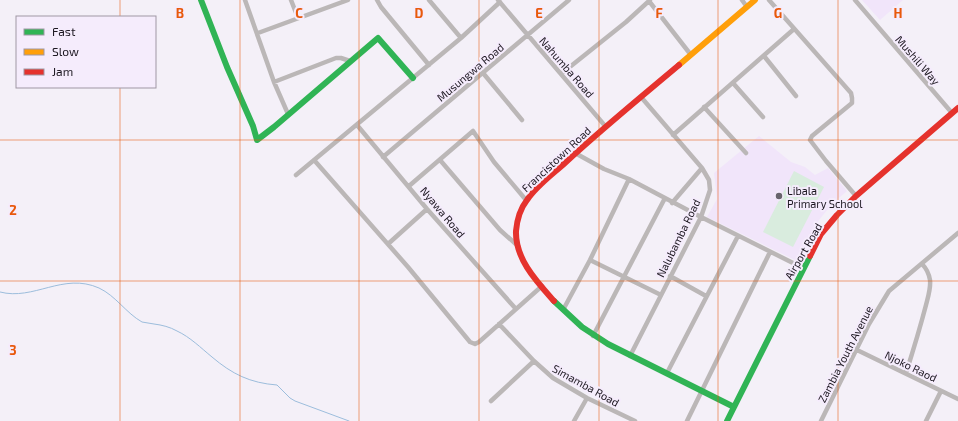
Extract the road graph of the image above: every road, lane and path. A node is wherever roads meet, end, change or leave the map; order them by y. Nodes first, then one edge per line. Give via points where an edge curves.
1 (201, 0) edge
2 (245, 0) edge
3 (291, 0) edge
4 (348, 0) edge
5 (377, 0) edge
6 (429, 0) edge
7 (569, 0) edge
8 (742, 0) edge
9 (755, 0) edge
10 (769, 0) edge
11 (854, 0) edge
12 (499, 1) edge
13 (649, 1) edge
14 (335, 2) edge
15 (748, 7) junction
16 (298, 18) junction
17 (794, 29) junction
18 (258, 33) junction
19 (528, 35) junction
20 (461, 38) junction
21 (691, 55) junction
22 (764, 56) junction
23 (350, 60) junction
24 (429, 65) junction
25 (483, 73) junction
26 (561, 74) junction
27 (413, 78) junction
28 (274, 82) junction
29 (733, 83) junction
30 (796, 96) dead end
31 (641, 97) junction
32 (704, 107) junction
33 (958, 108) edge
34 (952, 113) junction
35 (288, 114) junction
36 (763, 117) dead end
37 (522, 120) dead end
38 (357, 125) junction
39 (606, 127) junction
40 (673, 135) junction
41 (575, 153) junction
42 (746, 154) dead end
43 (383, 157) junction
44 (314, 160) junction
45 (440, 160) junction
46 (702, 168) junction
47 (296, 175) dead end
48 (629, 179) junction
49 (409, 186) junction
50 (856, 196) junction
51 (665, 198) junction
52 (526, 200) junction
53 (672, 203) junction
54 (427, 209) junction
55 (701, 218) junction
56 (958, 233) edge
57 (738, 236) junction
58 (388, 244) junction
59 (518, 246) junction
60 (770, 252) junction
61 (590, 260) junction
62 (922, 264) junction
63 (803, 268) junction
64 (670, 276) junction
65 (624, 277) junction
66 (542, 286) junction
67 (661, 295) junction
68 (706, 296) junction
69 (516, 309) junction
70 (563, 310) junction
71 (499, 324) junction
72 (593, 336) junction
73 (857, 350) junction
74 (630, 356) junction
75 (534, 362) junction
76 (667, 373) junction
77 (906, 373) junction
78 (702, 390) junction
79 (941, 391) junction
80 (587, 398) junction
81 (958, 399) edge
82 (491, 401) dead end
83 (734, 407) junction
84 (574, 421) edge
85 (633, 421) edge
86 (687, 421) edge
87 (727, 421) edge
88 (821, 421) edge
89 (926, 421) edge

1 - 35 street via 257,140
2 - 18 street
3 - 16 street
4 - 14 street
5 - 24 street
6 - 20 street
7 - 19 street, Musungwa Road
8 - 15 street
9 - 15 street, Francistown Road
10 - 17 street
11 - 34 street, Mushili Way
12 - 19 street, Nahumba Road
12 - 20 street
13 - 21 street
13 - 26 street
14 - 16 street
15 - 21 street, Francistown Road
16 - 18 street
17 - 22 street
17 - 50 street via 851,93 852,103 810,140
18 - 28 street
19 - 25 street, Musungwa Road
19 - 26 street, Nahumba Road
20 - 24 street
21 - 31 street, Francistown Road
22 - 29 street
22 - 30 street
23 - 27 street via 378,38
23 - 28 street via 336,58
23 - 35 street
24 - 27 street
25 - 37 street
25 - 43 street, Musungwa Road
26 - 39 street, Nahumba Road
27 - 38 street
28 - 35 street
29 - 32 street
29 - 36 street
31 - 39 street, Francistown Road
31 - 40 street, Nalubamba Road
32 - 40 street
32 - 42 street
33 - 34 street, Airport Road
34 - 50 street, Airport Road
38 - 43 street, Nyawa Road
38 - 44 street
39 - 41 street, Francistown Road
40 - 46 street, Nalubamba Road
41 - 48 street
41 - 52 street, Francistown Road
43 - 49 street, Nyawa Road
44 - 47 street
44 - 58 street
45 - 49 street
45 - 52 street via 473,131 494,162
45 - 59 street via 500,230
46 - 53 street
46 - 55 street, Nalubamba Road via 709,180 710,190
48 - 51 street
48 - 61 street
49 - 54 street, Nyawa Road
50 - 63 street, Airport Road via 822,234
51 - 53 street
51 - 65 street
52 - 59 street, Francistown Road via 516,225
53 - 55 street
54 - 58 street
54 - 69 street, Nyawa Road
55 - 57 street
55 - 64 street, Nalubamba Road
56 - 62 street, Zambia Youth Avenue
57 - 60 street
57 - 68 street
58 - 71 street via 470,342 479,342
59 - 66 street, Francistown Road via 528,268
60 - 63 street
60 - 78 street
61 - 65 street
61 - 70 street
62 - 73 street, Zambia Youth Avenue via 889,292 868,324
62 - 77 street via 929,274 930,290
63 - 83 street, Airport Road
64 - 67 street, Nalubamba Road
64 - 68 street
65 - 67 street
65 - 72 street
66 - 69 street
66 - 70 street, Francistown Road
67 - 74 street, Nalubamba Road
68 - 76 street
69 - 71 street
70 - 72 street, Francistown Road
71 - 75 street, Simamba Road
72 - 74 street, Francistown Road
73 - 77 street, Njoko Raod
73 - 88 street, Zambia Youth Avenue
74 - 76 street, Francistown Road
75 - 80 street, Simamba Road via 553,378
75 - 82 street
76 - 78 street, Francistown Road
77 - 79 street, Njoko Raod
78 - 83 street, Francistown Road
78 - 86 street
79 - 81 street, Njoko Raod
79 - 89 street
80 - 84 street
80 - 85 street, Simamba Road
83 - 87 street, Airport Road

